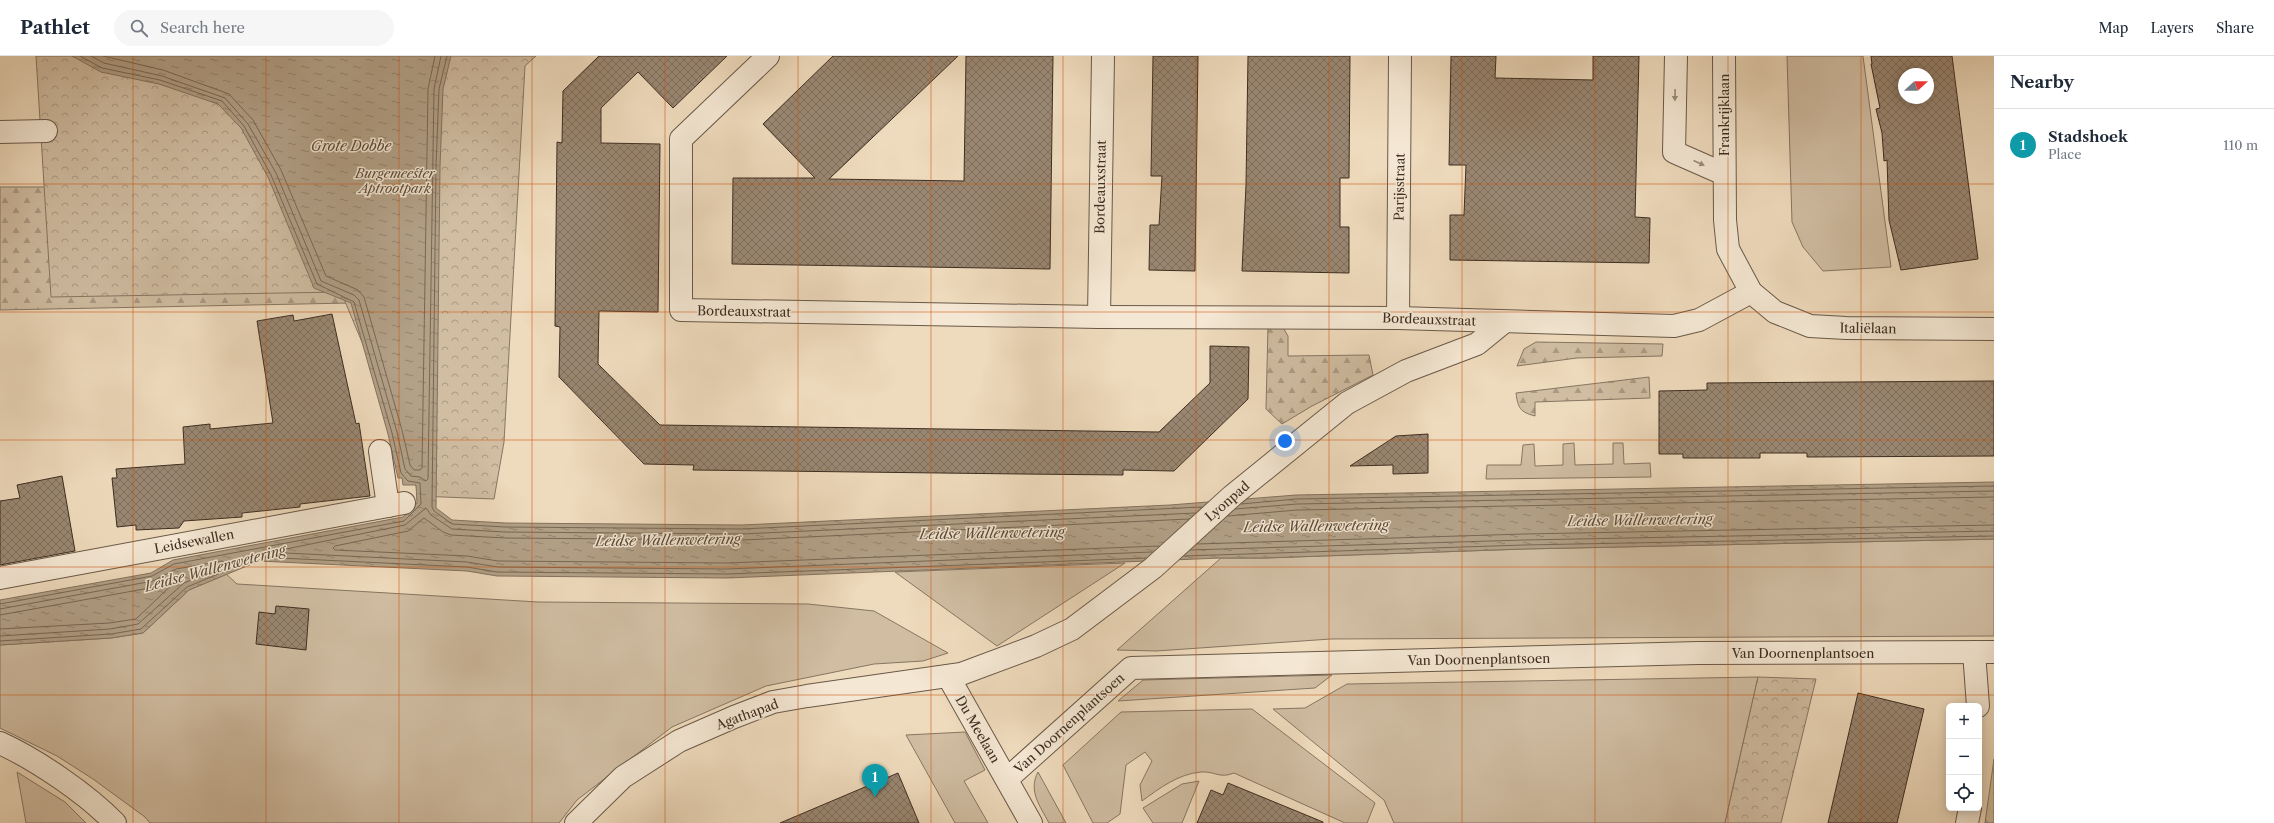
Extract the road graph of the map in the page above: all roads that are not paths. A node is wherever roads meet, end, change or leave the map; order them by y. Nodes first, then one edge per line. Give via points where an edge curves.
1 (768, 56) edge
2 (1103, 56) edge
3 (1400, 56) edge
4 (1676, 56) edge
5 (1724, 56) edge
6 (46, 131) dead end
7 (0, 132) edge
8 (1724, 174) junction
9 (1751, 292) junction
10 (1099, 317) junction
11 (1398, 318) junction
12 (1504, 322) junction
13 (1994, 329) edge
14 (380, 451) dead end
15 (0, 578) edge
16 (1984, 652) edge
17 (948, 676) junction
18 (1978, 703) edge
19 (0, 743) edge
20 (1007, 778) junction
21 (1970, 811) edge
22 (115, 823) edge
23 (576, 823) edge
24 (1031, 823) edge
25 (1968, 823) edge

1 - 10 street, Bordeauxstraat via 681,139 682,310
2 - 10 street, Bordeauxstraat
3 - 11 street, Parijsstraat
4 -> 8 street, Frankrijklaan via 1674,152
5 - 8 street, Frankrijklaan
6 - 7 street
8 - 9 street, Frankrijklaan via 1728,249
9 - 12 street, Bordeauxstraat via 1699,320 1674,326
9 - 13 street, Italiëlaan via 1775,312 1810,326
10 - 11 street, Bordeauxstraat
11 - 12 street, Bordeauxstraat
12 - 17 street, Lyonpad via 1477,344 1406,371 1347,403 1232,496 1153,568 1072,629 977,669
14 - 15 street, Leidsewallen via 396,504
16 - 18 street
16 - 20 street, Van Doornenplantsoen via 1698,653 1132,668
17 - 20 street, Du Meelaan
17 - 23 street, Agathapad via 773,702 734,717 679,741 622,778
19 - 22 street via 64,781
20 - 24 street, Du Meelaan
21 - 25 street

